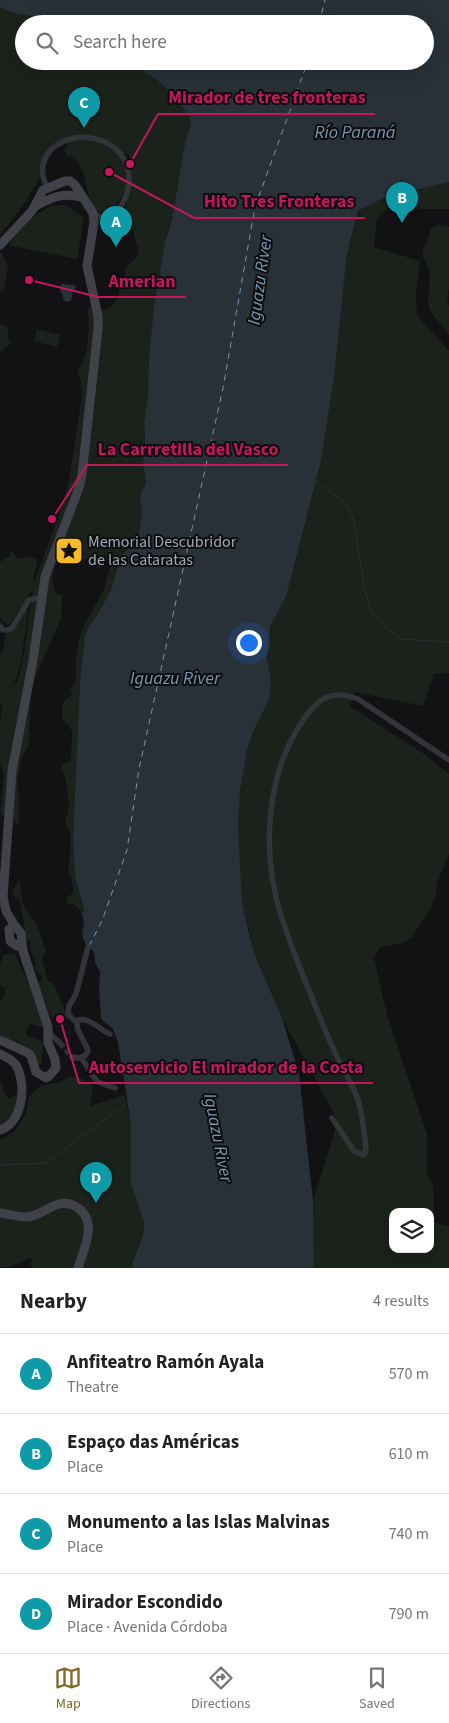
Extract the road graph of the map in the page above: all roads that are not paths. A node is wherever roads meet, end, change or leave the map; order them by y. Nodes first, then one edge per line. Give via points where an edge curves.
1 (47, 187) junction
2 (82, 197) junction
3 (34, 208) junction
4 (93, 213) junction
5 (0, 245) edge
6 (42, 597) junction
7 (0, 626) edge
8 (449, 760) edge
9 (88, 947) dead end
10 (76, 1022) junction
11 (49, 1032) junction
12 (110, 1034) dead end
13 (0, 1040) edge
14 (60, 1043) tunnel mouth
15 (0, 1054) edge
16 (72, 1057) tunnel mouth
17 (81, 1058) junction
18 (115, 1088) dead end
19 (332, 1118) dead end
20 (0, 1130) edge
21 (0, 1213) edge
22 (78, 1268) edge

1 - 2 main road via 70,181
1 - 3 main road
1 - 4 street via 42,178 42,168 59,144 81,136 107,142 124,157 129,186 117,211 102,218
2 - 3 main road via 57,196
2 - 4 main road
3 - 5 main road
4 - 6 main road via 87,266 98,330 84,463 79,488 45,577
6 - 7 street via 29,600 12,628 3,630
6 - 11 main road via 10,790 3,897 6,912 21,932 21,946
8 - 19 street via 358,699 337,695 313,705 278,773 270,824 276,896 316,1008 358,1098 366,1150 363,1155 354,1151
9 - 10 street via 76,994 69,1006 68,1014
10 - 12 street via 82,1019
10 - 17 street via 88,1050
11 - 13 main road via 48,1043 56,1068 46,1078 36,1072 28,1053
11 - 14 street
15 - 20 main road via 15,1064 22,1088 17,1114 5,1129
16 - 17 street
17 - 18 street via 98,1082
21 - 22 main road via 27,1217 60,1204 76,1206 88,1221

